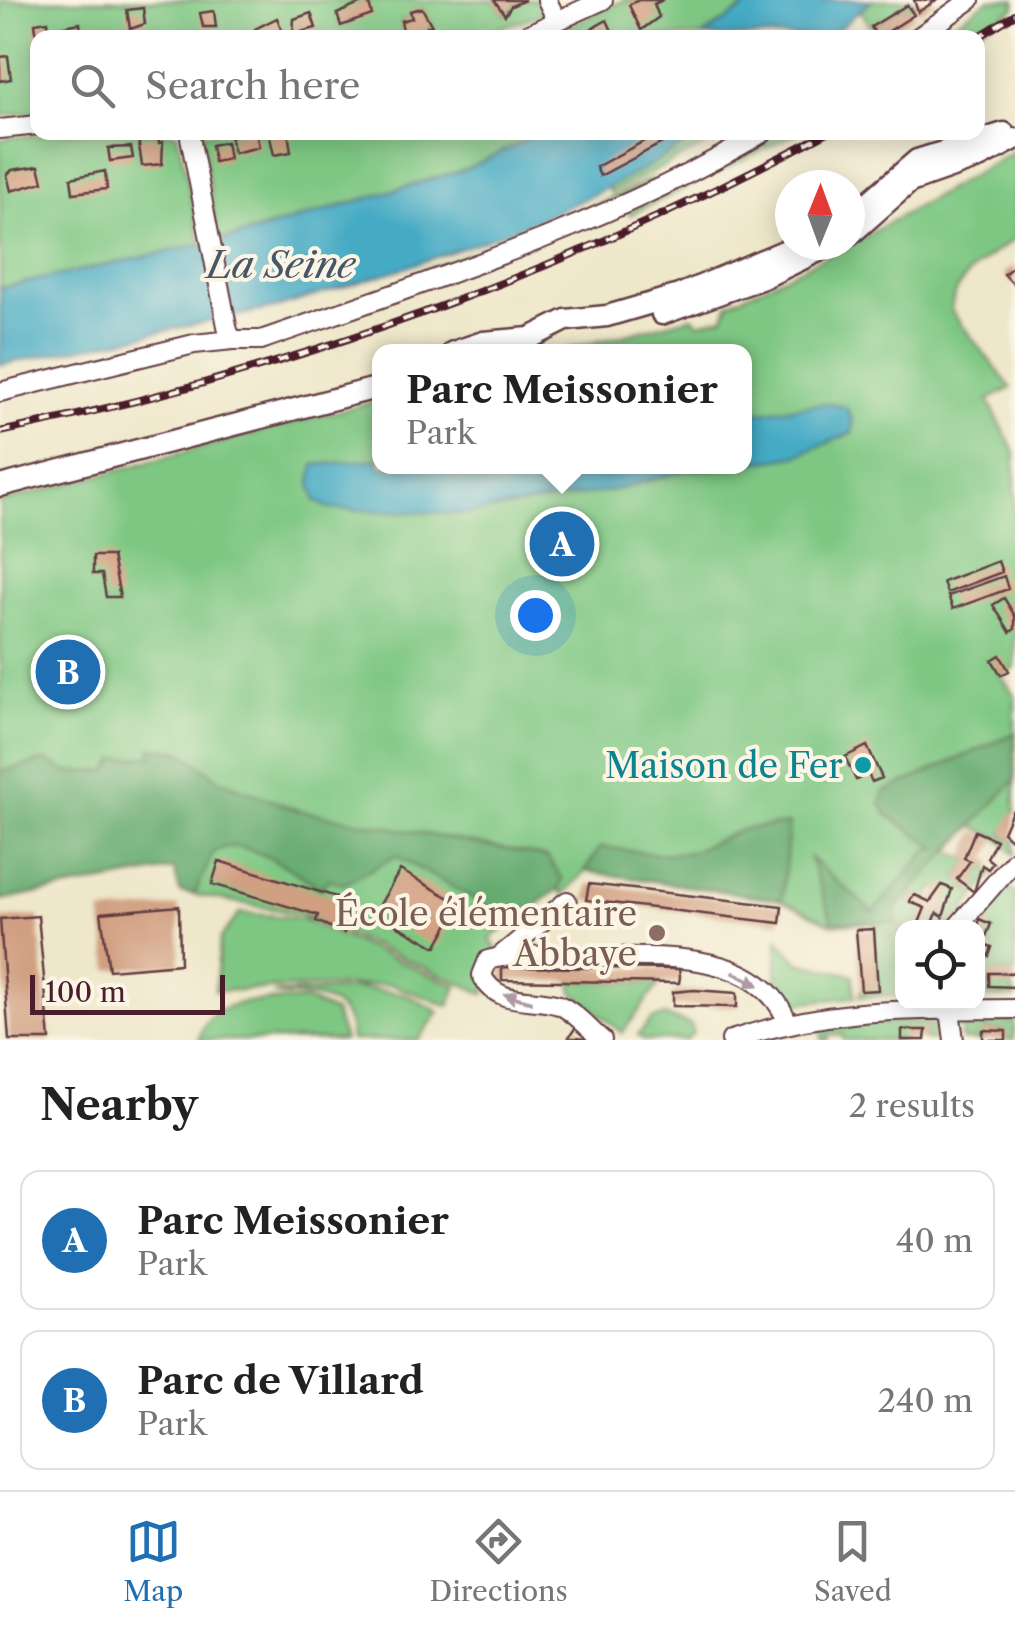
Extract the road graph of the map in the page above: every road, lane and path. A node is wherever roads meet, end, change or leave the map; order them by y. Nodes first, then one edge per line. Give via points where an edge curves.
1 (547, 0) edge
2 (602, 0) edge
3 (970, 0) edge
4 (556, 21) junction
5 (537, 30) edge
6 (928, 30) edge
7 (30, 126) edge
8 (0, 129) edge
9 (1015, 129) edge
10 (985, 138) edge
11 (1015, 139) edge
12 (192, 140) edge
13 (749, 140) edge
14 (980, 140) edge
15 (865, 205) edge
16 (865, 222) edge
17 (775, 255) edge
18 (797, 260) edge
19 (230, 335) junction
20 (477, 344) edge
21 (537, 344) edge
22 (372, 386) edge
23 (372, 386) edge
24 (0, 392) edge
25 (0, 474) edge
26 (0, 486) edge
27 (1015, 860) edge
28 (567, 901) dead end
29 (963, 920) edge
30 (498, 957) junction
31 (895, 1007) edge
32 (985, 1009) edge
33 (1015, 1009) edge
34 (950, 1010) edge
35 (787, 1021) junction
36 (602, 1040) edge
37 (731, 1040) edge
38 (954, 1040) edge

1 - 4 street
2 - 4 street
3 - 6 street
4 - 5 street
7 - 8 street
9 - 10 main road
11 - 16 main road via 910,182
12 - 19 street
13 - 19 street via 669,184 501,256 261,340
14 - 15 main road via 916,160
17 - 20 main road via 679,295 566,320 530,338
18 - 21 main road via 689,306
19 - 24 street
22 - 25 main road
23 - 26 main road
27 - 29 street
28 - 30 street
30 -> 35 street via 693,959 766,990
36 -> 30 street via 560,1006 491,989 482,971
31 - 35 street
32 - 33 street
34 - 38 street
35 - 37 street

